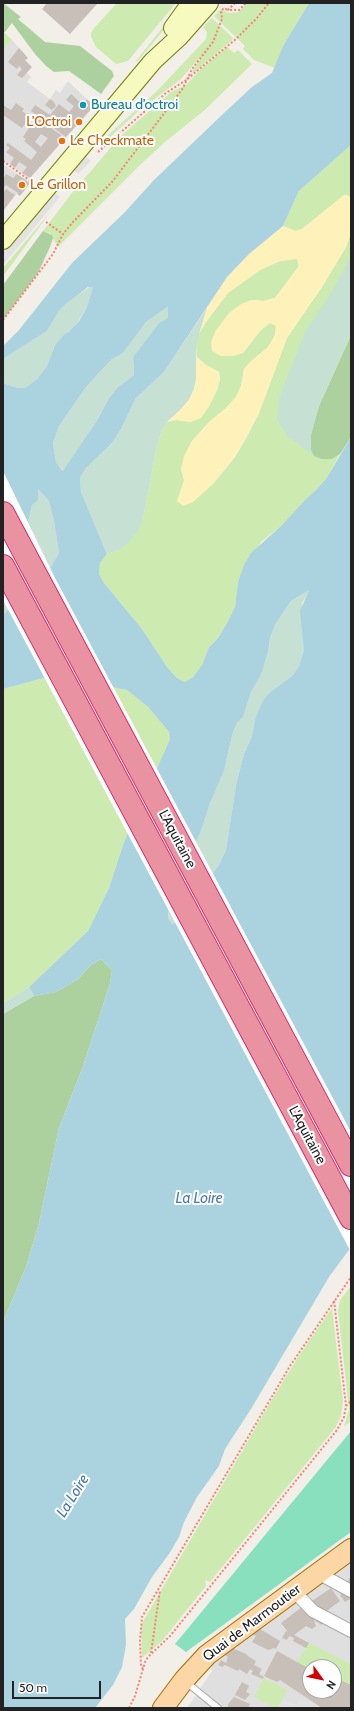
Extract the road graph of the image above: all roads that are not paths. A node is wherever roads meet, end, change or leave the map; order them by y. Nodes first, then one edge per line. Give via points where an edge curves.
1 (191, 3) edge
2 (209, 3) edge
3 (152, 61) junction
4 (3, 240) edge
5 (3, 513) edge
6 (3, 566) edge
7 (351, 1165) edge
8 (351, 1218) edge
9 (351, 1549) edge
10 (318, 1573) junction
11 (294, 1591) junction
12 (351, 1591) edge
13 (351, 1632) edge
14 (184, 1680) junction
15 (163, 1708) edge
16 (218, 1708) edge

1 - 3 main road
2 - 3 main road via 178,38
3 - 4 main road
5 - 7 highway, L'Aquitaine
6 - 8 highway, L'Aquitaine
9 - 10 main road, Quai de Marmoutier
10 - 11 main road, Quai de Marmoutier
10 - 12 street
11 - 13 street via 313,1611
11 - 14 main road, Quai de Marmoutier via 219,1645 195,1666
14 - 15 main road, Quai de Marmoutier
14 - 16 lane

